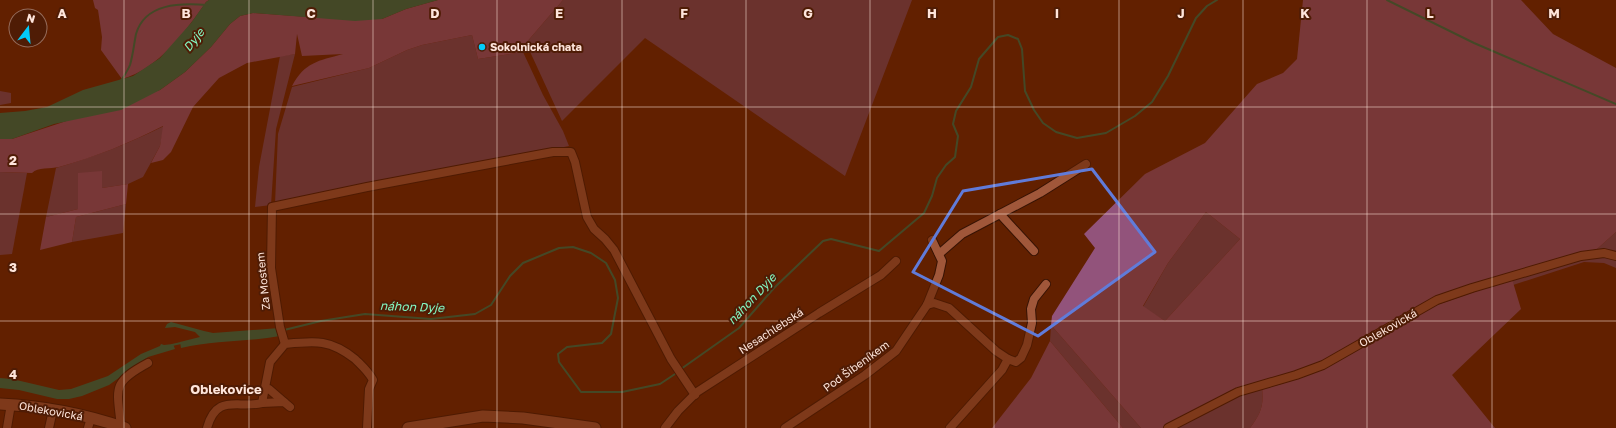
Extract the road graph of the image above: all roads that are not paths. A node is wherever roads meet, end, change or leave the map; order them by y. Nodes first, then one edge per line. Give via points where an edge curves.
1 (1086, 164) dead end
2 (1000, 214) junction
3 (932, 240) dead end
4 (1034, 251) dead end
5 (939, 254) junction
6 (1616, 256) edge
7 (896, 261) dead end
8 (1046, 284) dead end
9 (927, 305) junction
10 (284, 341) junction
11 (1008, 359) junction
12 (148, 363) dead end
13 (265, 389) junction
14 (695, 394) junction
15 (262, 403) junction
16 (5, 404) edge
17 (53, 410) junction
18 (89, 423) edge
19 (123, 427) edge
20 (7, 428) edge
21 (49, 428) edge
22 (207, 428) edge
23 (367, 428) edge
24 (408, 428) edge
25 (595, 428) edge
26 (665, 428) edge
27 (785, 428) edge
28 (950, 428) edge
29 (1168, 428) edge

1 - 2 street via 1040,194
2 - 4 street
2 - 5 street via 962,234
3 - 5 street, Pod Šibeníkem
5 - 9 street, Pod Šibeníkem via 942,261 939,275
6 - 29 street, Oblekovická via 1604,253 1581,256 1437,300 1323,365 1238,392
7 - 14 street, Nesachlebská via 881,275
8 - 11 street via 1034,299 1031,309 1032,323 1021,358 1016,362
9 - 11 street via 934,303 949,308
9 - 27 street, Pod Šibeníkem via 896,351 865,375
10 - 13 street via 270,362
10 - 14 street, Za Mostem via 270,256 272,207 553,152 571,152 590,224 614,250 676,367
10 - 23 street via 329,344 342,349 368,370 373,380 369,389
11 - 28 street via 1002,370
12 - 19 street via 126,377 119,388
13 - 15 street
13 - 15 street via 269,389 287,404
14 - 26 street, Nesachlebská
15 - 22 street via 228,404 215,410
16 - 17 street, Oblekovická
16 - 20 street
17 - 18 street, Oblekovická
17 - 21 street
18 - 19 street, Oblekovická via 112,423
24 - 25 street via 483,416 523,418

